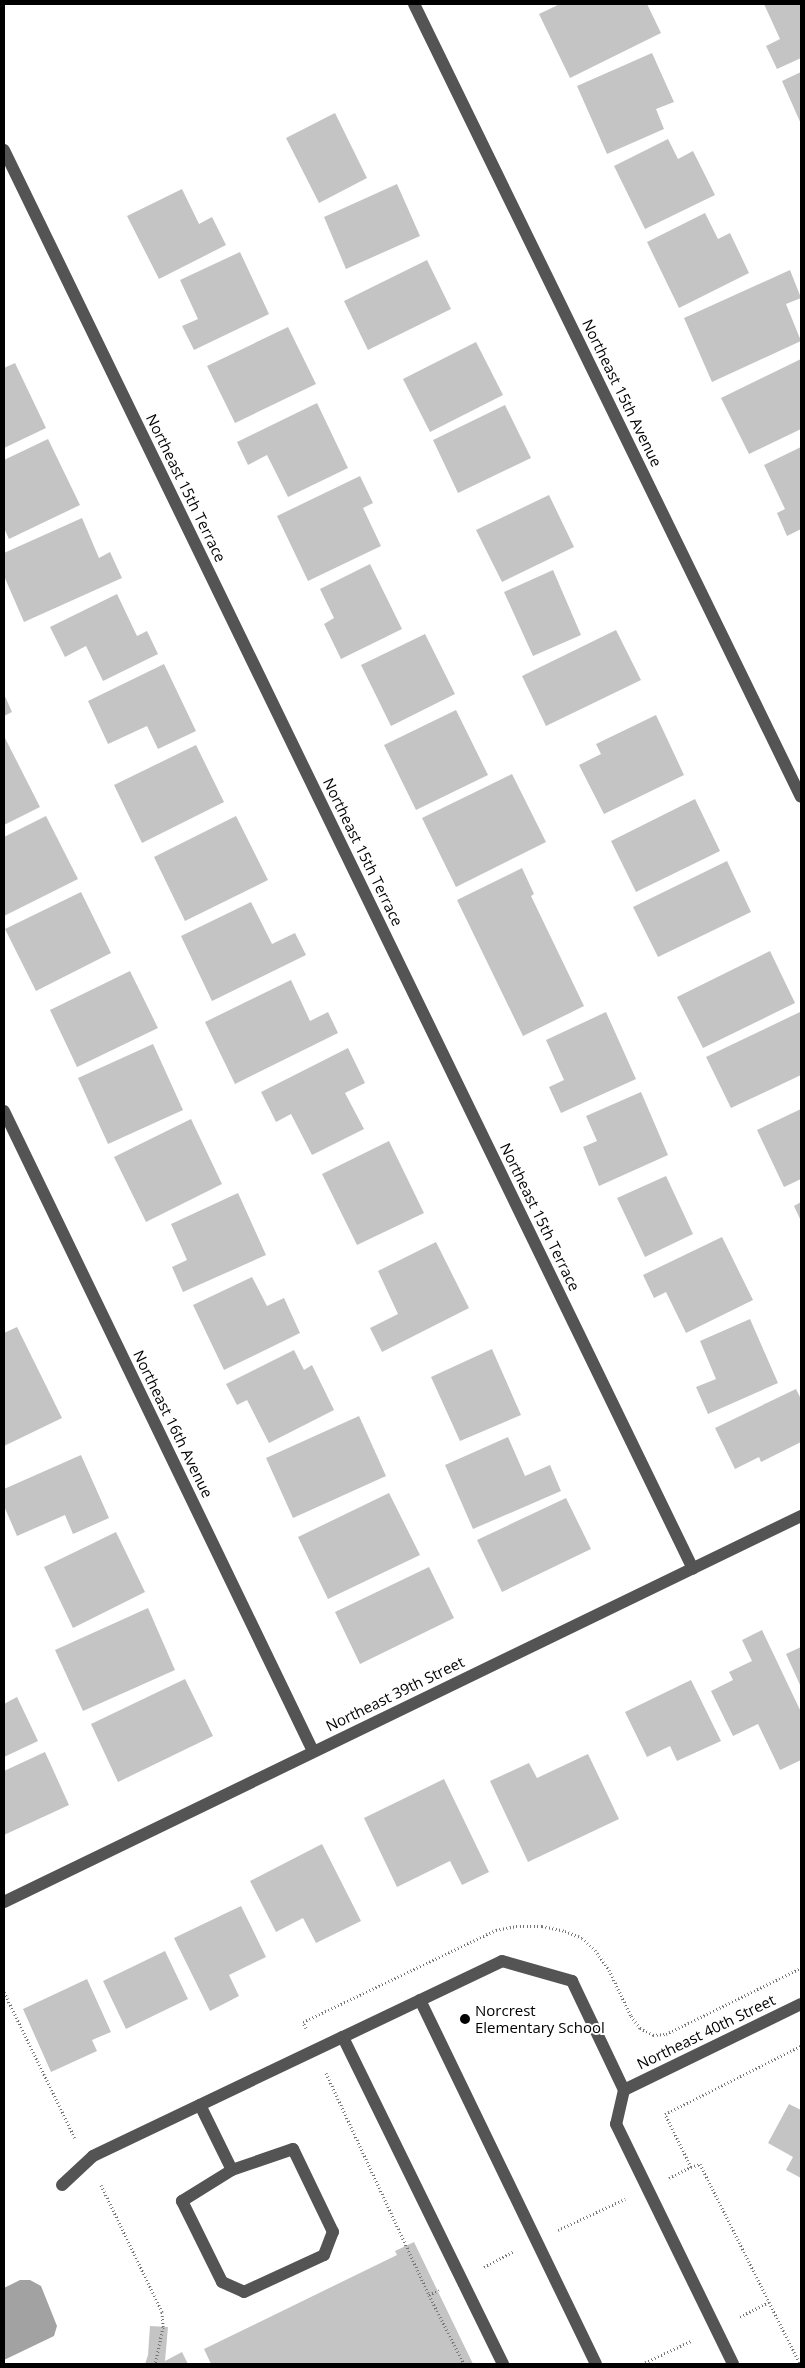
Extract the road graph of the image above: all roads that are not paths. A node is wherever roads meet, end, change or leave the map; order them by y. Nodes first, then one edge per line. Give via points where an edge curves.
1 (414, 4) edge
2 (4, 150) edge
3 (801, 797) edge
4 (4, 1111) edge
5 (801, 1516) edge
6 (693, 1569) junction
7 (313, 1751) junction
8 (4, 1902) edge
9 (420, 2000) junction
10 (801, 2004) edge
11 (343, 2037) junction
12 (624, 2090) junction
13 (200, 2105) junction
14 (232, 2170) junction
15 (62, 2185) dead end
16 (503, 2364) edge
17 (596, 2364) edge
18 (733, 2364) edge

1 - 3 street, Northeast 15th Avenue
2 - 6 street, Northeast 15th Terrace
4 - 7 street, Northeast 16th Avenue
5 - 6 street, Northeast 39th Street
6 - 7 street, Northeast 39th Street
7 - 8 street, Northeast 39th Street
9 - 11 street
9 - 12 street via 502,1961 572,1981
9 - 17 street
10 - 12 street, Northeast 40th Street
11 - 13 street
11 - 16 street
12 - 18 street via 616,2124
13 - 14 street
13 - 15 street via 93,2156
14 - 14 street via 182,2200 222,2282 244,2292 324,2255 333,2232 293,2149

